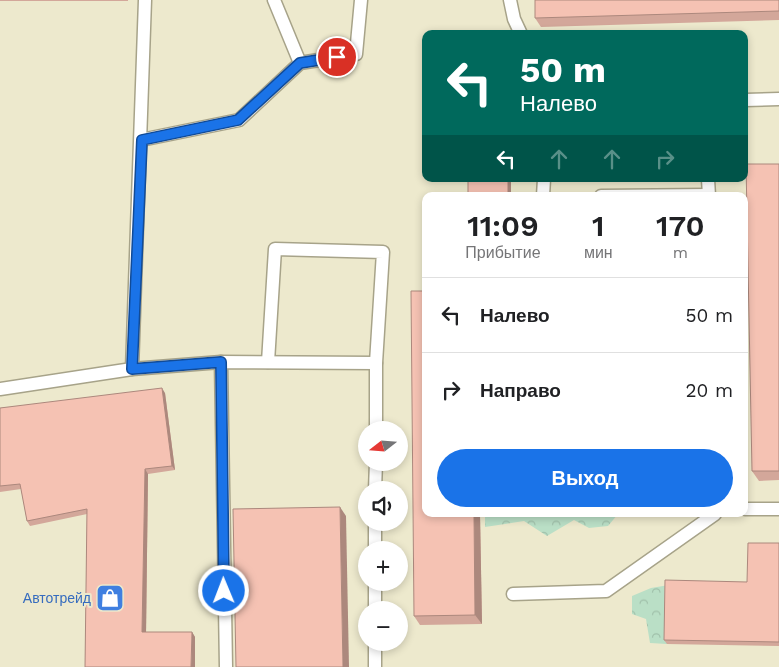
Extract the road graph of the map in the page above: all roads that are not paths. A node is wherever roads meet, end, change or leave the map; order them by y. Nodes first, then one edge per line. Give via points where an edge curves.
1 (145, 0) edge
2 (274, 0) edge
3 (361, 0) edge
4 (510, 0) edge
5 (519, 30) edge
6 (300, 63) junction
7 (779, 99) edge
8 (748, 100) edge
9 (142, 140) junction
10 (221, 362) junction
11 (268, 362) junction
12 (376, 363) junction
13 (132, 369) junction
14 (0, 388) edge
15 (376, 421) edge
16 (748, 509) edge
17 (779, 509) edge
18 (711, 517) edge
19 (513, 594) dead end
20 (375, 651) edge
21 (226, 667) edge
22 (375, 667) edge

1 - 9 lane
2 - 6 lane
3 - 6 lane via 356,54
4 - 5 lane
6 - 9 lane via 238,120
7 - 8 lane
9 - 13 lane
10 - 11 lane
10 - 13 lane
10 - 21 lane
11 - 12 lane
11 - 12 lane via 274,249 382,252
12 - 15 lane
13 - 14 lane
16 - 17 lane
18 - 19 lane via 606,591
20 - 22 lane

